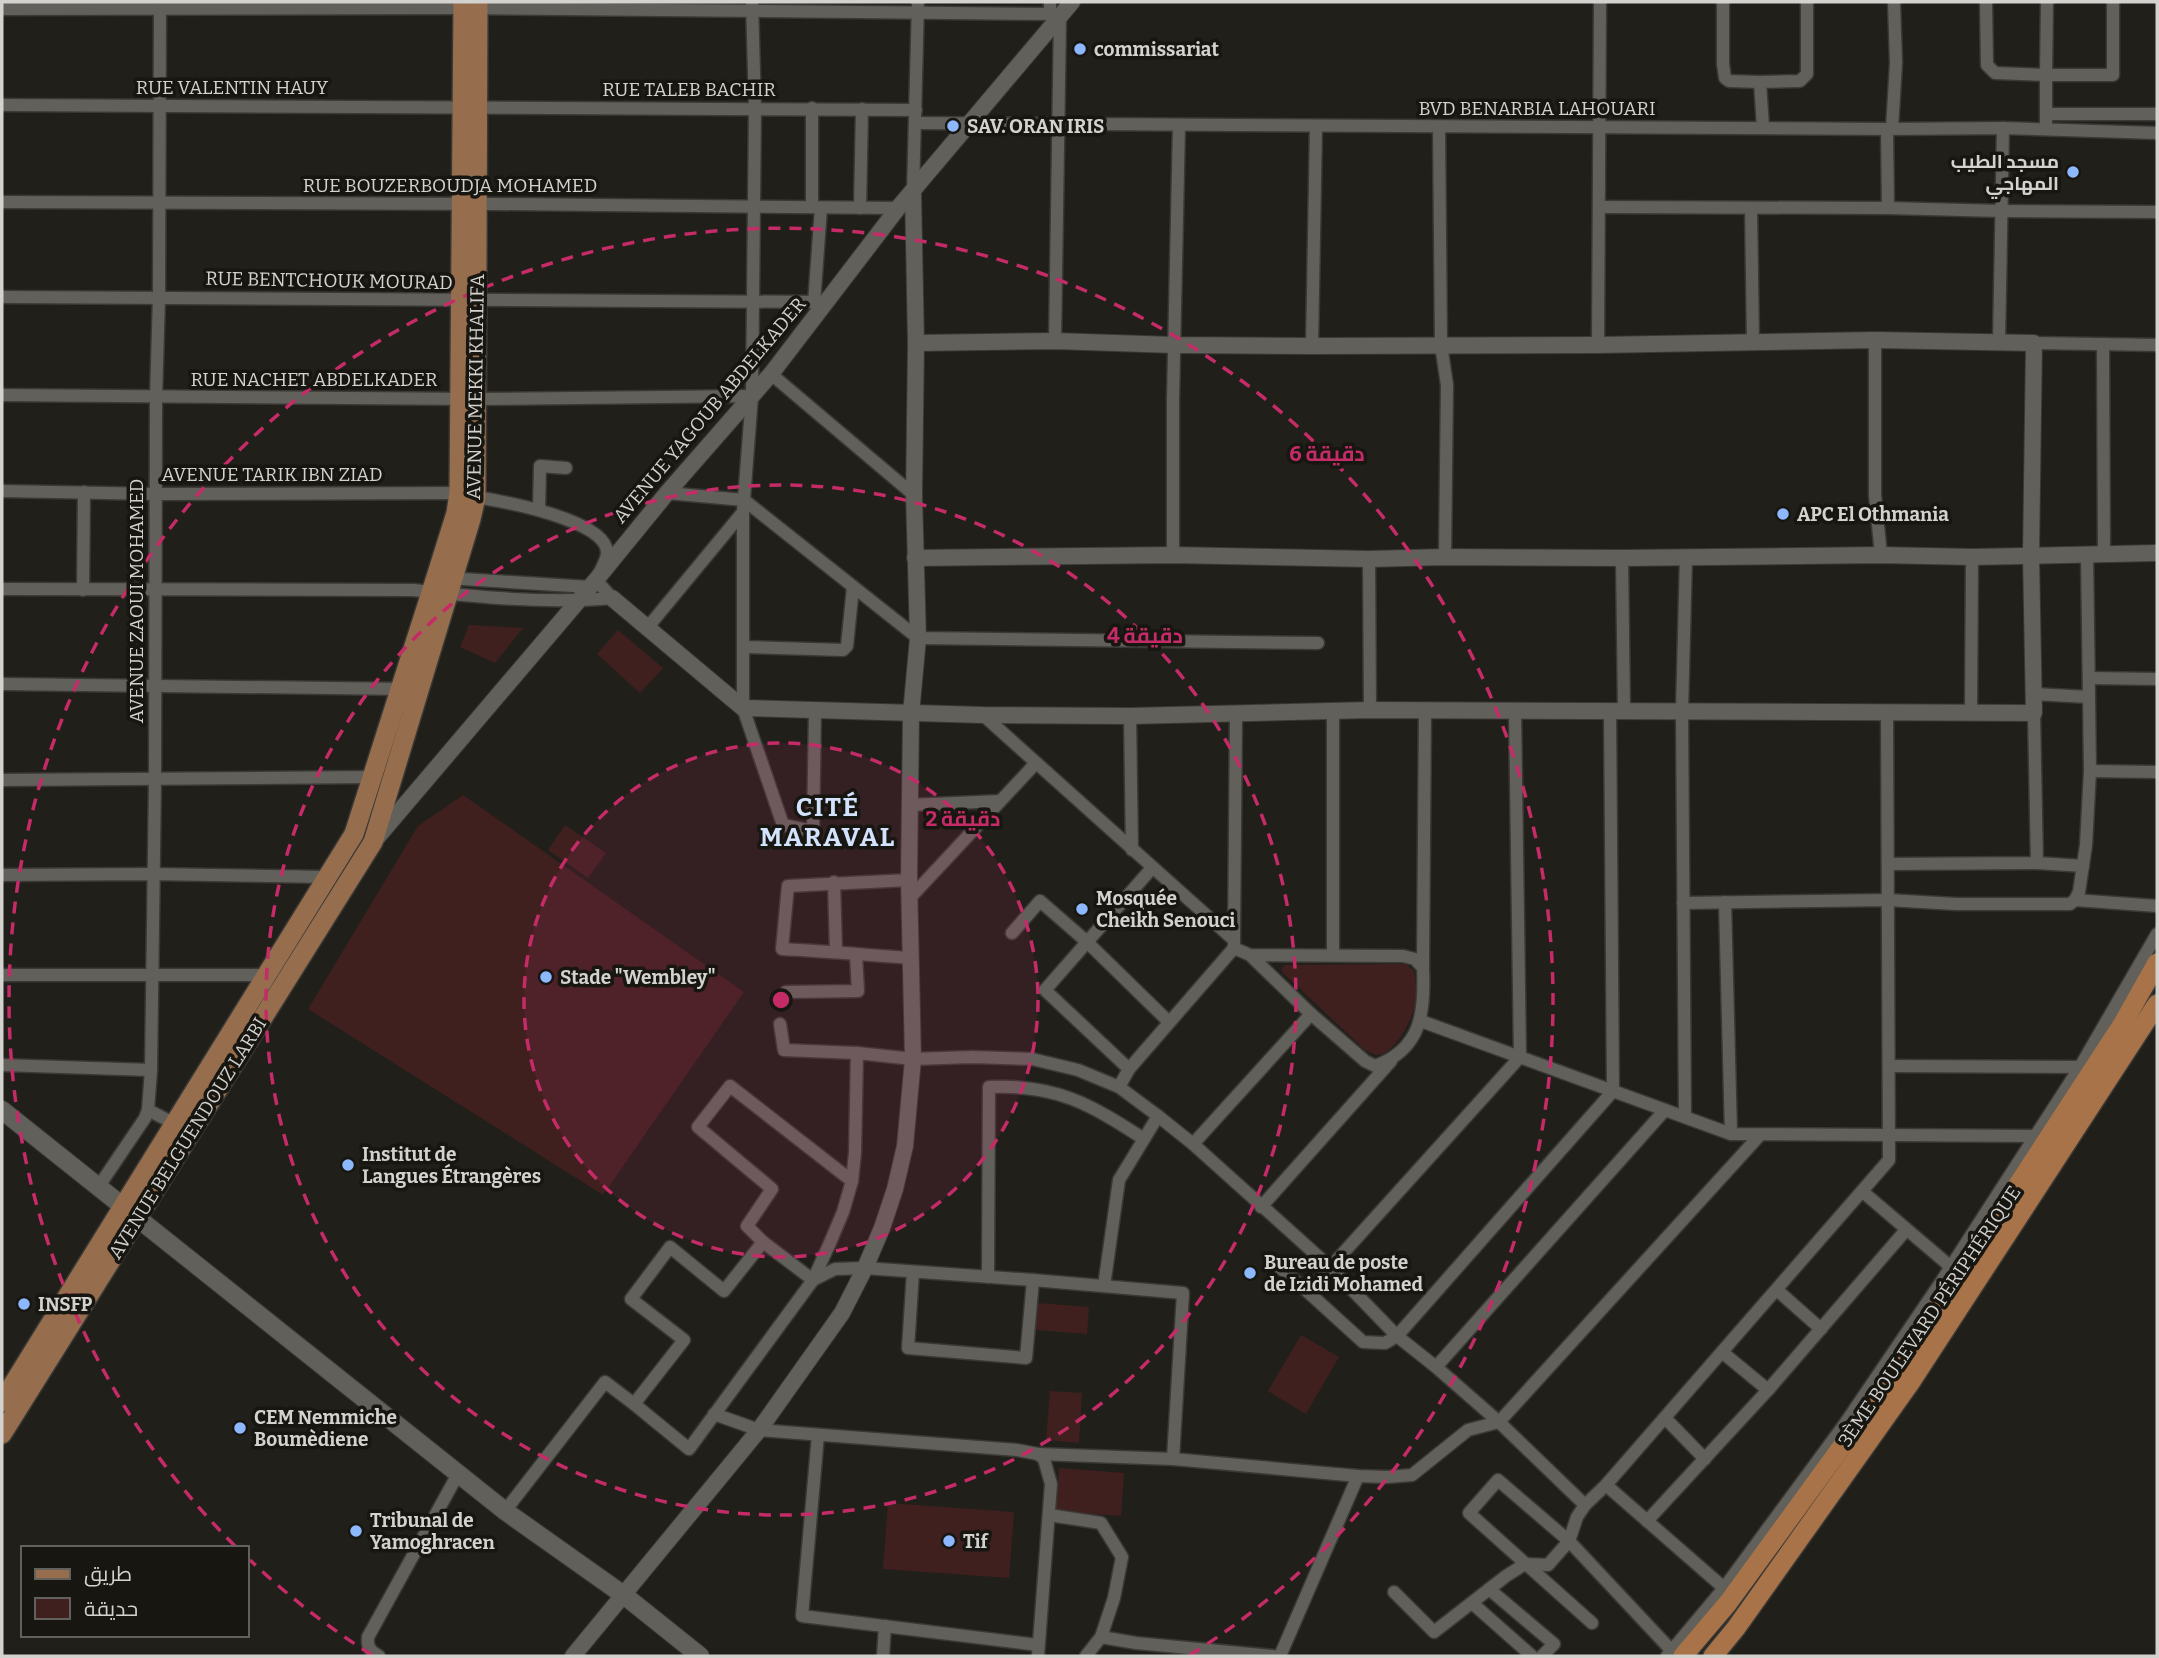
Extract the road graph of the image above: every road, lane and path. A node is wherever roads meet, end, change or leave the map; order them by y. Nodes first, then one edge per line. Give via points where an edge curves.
1 (1072, 2) edge
2 (1600, 2) edge
3 (1723, 2) edge
4 (1807, 2) edge
5 (1894, 2) edge
6 (1986, 2) edge
7 (2047, 2) edge
8 (2113, 2) edge
9 (471, 5) edge
10 (160, 6) edge
11 (752, 7) edge
12 (918, 8) edge
13 (2, 9) edge
14 (1053, 11) edge
15 (2046, 75) junction
16 (1760, 82) junction
17 (159, 105) junction
18 (2, 106) edge
19 (469, 108) junction
20 (755, 108) junction
21 (812, 108) junction
22 (862, 109) junction
23 (916, 110) junction
24 (2046, 114) junction
25 (2157, 114) edge
26 (916, 124) junction
27 (967, 124) junction
28 (1179, 125) junction
29 (1316, 126) junction
30 (1057, 127) junction
31 (1438, 127) junction
32 (1763, 127) junction
33 (1599, 128) junction
34 (2003, 128) junction
35 (1890, 129) junction
36 (2046, 129) junction
37 (2157, 134) edge
38 (912, 192) junction
39 (2, 202) edge
40 (158, 202) junction
41 (470, 204) junction
42 (753, 206) junction
43 (816, 207) junction
44 (1599, 207) junction
45 (859, 208) junction
46 (898, 208) junction
47 (1751, 208) junction
48 (1888, 208) junction
49 (2001, 211) junction
50 (2157, 212) edge
51 (2, 297) edge
52 (159, 298) junction
53 (469, 301) junction
54 (752, 302) junction
55 (820, 303) junction
56 (1875, 340) junction
57 (1055, 341) junction
58 (1753, 342) junction
59 (1999, 342) junction
60 (916, 343) junction
61 (2034, 343) junction
62 (2103, 344) junction
63 (1174, 345) junction
64 (1441, 345) junction
65 (1598, 345) junction
66 (2157, 345) edge
67 (1311, 346) junction
68 (771, 374) junction
69 (2, 395) edge
70 (752, 396) junction
71 (156, 397) junction
72 (468, 399) junction
73 (566, 468) dead end
74 (2, 491) edge
75 (83, 492) junction
76 (667, 493) junction
77 (156, 494) junction
78 (467, 495) junction
79 (914, 495) junction
80 (743, 506) junction
81 (539, 509) junction
82 (2157, 552) edge
83 (2087, 554) junction
84 (2104, 554) junction
85 (1173, 555) junction
86 (1881, 555) junction
87 (2031, 556) junction
88 (1445, 557) junction
89 (1686, 557) junction
90 (1972, 557) junction
91 (915, 558) junction
92 (1622, 558) junction
93 (1368, 559) junction
94 (593, 583) junction
95 (436, 586) junction
96 (853, 587) junction
97 (2, 589) edge
98 (83, 590) junction
99 (155, 590) junction
100 (612, 598) junction
101 (578, 601) junction
102 (648, 627) junction
103 (918, 638) junction
104 (1318, 643) dead end
105 (744, 647) junction
106 (2089, 678) junction
107 (2157, 679) edge
108 (2, 684) edge
109 (155, 685) junction
110 (410, 690) junction
111 (2034, 694) junction
112 (2089, 697) junction
113 (743, 708) junction
114 (1333, 710) junction
115 (1370, 710) junction
116 (1425, 710) junction
117 (1617, 710) junction
118 (815, 711) junction
119 (1515, 711) junction
120 (1682, 711) junction
121 (1887, 712) junction
122 (1970, 712) junction
123 (2034, 713) junction
124 (911, 714) junction
125 (983, 715) junction
126 (1236, 715) junction
127 (1130, 716) junction
128 (1036, 763) junction
129 (2090, 771) junction
130 (2157, 772) edge
131 (372, 778) junction
132 (2, 780) edge
133 (155, 780) junction
134 (1000, 801) junction
135 (910, 805) junction
136 (373, 842) junction
137 (1132, 849) junction
138 (2037, 863) junction
139 (1888, 864) junction
140 (2083, 866) junction
141 (1152, 868) junction
142 (152, 874) junction
143 (2, 876) edge
144 (327, 877) junction
145 (909, 880) junction
146 (834, 882) junction
147 (909, 899) junction
148 (1888, 900) junction
149 (2075, 900) junction
150 (1726, 902) junction
151 (1683, 903) junction
152 (2157, 906) edge
153 (1012, 933) dead end
154 (2157, 934) edge
155 (1086, 941) junction
156 (1234, 944) junction
157 (836, 951) junction
158 (856, 955) junction
159 (1250, 955) junction
160 (1333, 955) junction
161 (909, 958) junction
162 (2157, 963) edge
163 (1423, 968) junction
164 (2, 975) edge
165 (152, 975) junction
166 (265, 975) junction
167 (786, 992) dead end
168 (2157, 1004) edge
169 (1311, 1014) junction
170 (1421, 1021) junction
171 (1169, 1022) junction
172 (780, 1024) dead end
173 (857, 1053) junction
174 (1520, 1057) junction
175 (913, 1059) junction
176 (1391, 1060) junction
177 (2, 1065) edge
178 (1889, 1066) junction
179 (2080, 1067) junction
180 (1129, 1069) junction
181 (151, 1070) junction
182 (1119, 1087) junction
183 (1613, 1091) junction
184 (2, 1110) edge
185 (148, 1110) junction
186 (1665, 1110) junction
187 (1158, 1116) junction
188 (1685, 1117) junction
189 (182, 1127) junction
190 (1731, 1134) junction
191 (1760, 1135) junction
192 (1889, 1135) junction
193 (2043, 1136) junction
194 (1144, 1139) junction
195 (1193, 1144) junction
196 (852, 1181) junction
197 (99, 1186) junction
198 (1863, 1192) junction
199 (1261, 1207) junction
200 (130, 1211) junction
201 (1906, 1230) junction
202 (763, 1242) junction
203 (1276, 1264) dead end
204 (1951, 1267) junction
205 (865, 1268) junction
206 (1331, 1268) junction
207 (913, 1272) junction
208 (988, 1277) junction
209 (813, 1280) junction
210 (1032, 1280) junction
211 (1104, 1286) junction
212 (1777, 1290) junction
213 (1308, 1292) junction
214 (1821, 1329) junction
215 (1397, 1336) junction
216 (1723, 1352) junction
217 (1436, 1367) junction
218 (1768, 1390) junction
219 (2, 1402) edge
220 (634, 1404) junction
221 (714, 1414) junction
222 (1665, 1418) junction
223 (1499, 1422) junction
224 (759, 1430) junction
225 (2, 1434) edge
226 (818, 1435) junction
227 (1038, 1454) junction
228 (1173, 1459) junction
229 (1705, 1459) junction
230 (458, 1474) junction
231 (1358, 1476) junction
232 (1606, 1485) junction
233 (1585, 1505) junction
234 (505, 1511) junction
235 (1049, 1515) junction
236 (1647, 1521) junction
237 (1569, 1541) junction
238 (1525, 1564) junction
239 (1724, 1588) junction
240 (1489, 1589) junction
241 (1394, 1592) dead end
242 (625, 1596) junction
243 (1472, 1603) junction
244 (1592, 1623) dead end
245 (885, 1626) junction
246 (1101, 1637) junction
247 (1038, 1651) edge
248 (1674, 1654) edge
249 (379, 1656) edge
250 (573, 1656) edge
251 (700, 1656) edge
252 (883, 1656) edge
253 (1086, 1656) edge
254 (1273, 1656) edge
255 (1280, 1656) edge
256 (1532, 1656) edge
257 (1542, 1656) edge
258 (1713, 1656) edge

1 - 14 street, AVENUE YAGOUB ABDELKADER
2 - 33 street
3 - 16 street via 1725,78
4 - 16 street via 1805,77
5 - 35 street via 1896,63
6 - 15 street via 1989,69
7 - 15 street
8 - 15 street via 2112,75
9 - 10 street
9 - 11 street
9 - 19 main road, AVENUE MEKKI KHALIFA
10 - 13 street
10 - 17 street, AVENUE ZAOUI MOHAMED
11 - 12 street
11 - 20 street
12 - 14 street
12 - 23 street
14 - 27 street, AVENUE YAGOUB ABDELKADER
14 - 30 street
15 - 24 street
16 - 32 street
17 - 18 street, RUE VALENTIN HAUY
17 - 19 street, RUE VALENTIN HAUY
17 - 40 street, AVENUE ZAOUI MOHAMED
19 - 20 street, RUE TALEB BACHIR
19 - 41 main road, AVENUE MEKKI KHALIFA
20 - 21 street, RUE TALEB BACHIR
20 - 42 street
21 - 22 street, RUE TALEB BACHIR
21 - 43 street
22 - 23 street, RUE TALEB BACHIR
22 - 45 street
23 - 26 street
24 - 25 street
24 - 36 street
26 - 27 street, BVD BENARBIA LAHOUARI
26 - 38 street
27 - 30 street, BVD BENARBIA LAHOUARI
27 - 38 street, AVENUE YAGOUB ABDELKADER
28 - 29 street, BVD BENARBIA LAHOUARI
28 - 30 street, BVD BENARBIA LAHOUARI
28 - 63 street
29 - 31 street, BVD BENARBIA LAHOUARI
29 - 67 street
30 - 57 street
31 - 33 street, BVD BENARBIA LAHOUARI
31 - 64 street
32 - 33 street, BVD BENARBIA LAHOUARI
32 - 35 street, BVD BENARBIA LAHOUARI
33 - 44 street
34 - 35 street, BVD BENARBIA LAHOUARI
34 - 36 street, BVD BENARBIA LAHOUARI
34 - 49 street
35 - 48 street
36 - 37 street, BVD BENARBIA LAHOUARI
38 - 46 street, AVENUE YAGOUB ABDELKADER
38 - 60 street
39 - 40 street, RUE BOUZERBOUDJA MOHAMED
40 - 41 street, RUE BOUZERBOUDJA MOHAMED
40 - 52 street, AVENUE ZAOUI MOHAMED
41 - 42 street, RUE BOUZERBOUDJA MOHAMED
41 - 53 main road, AVENUE MEKKI KHALIFA
42 - 43 street, RUE BOUZERBOUDJA MOHAMED
42 - 54 street
43 - 45 street, RUE BOUZERBOUDJA MOHAMED
43 - 55 street
44 - 47 street
44 - 65 street
45 - 46 street, RUE BOUZERBOUDJA MOHAMED
46 - 55 street, AVENUE YAGOUB ABDELKADER
47 - 48 street
47 - 58 street
48 - 49 street
49 - 50 street
49 - 59 street
51 - 52 street, RUE BENTCHOUK MOURAD
52 - 53 street, RUE BENTCHOUK MOURAD
52 - 71 street, AVENUE ZAOUI MOHAMED
53 - 54 street, RUE BENTCHOUK MOURAD
53 - 72 main road, AVENUE MEKKI KHALIFA
54 - 55 street, RUE BENTCHOUK MOURAD
54 - 70 street
55 - 68 street, AVENUE YAGOUB ABDELKADER
56 - 58 street
56 - 59 street
56 - 86 street via 1875,495
57 - 60 street
57 - 63 street
58 - 65 street
59 - 61 street
60 - 79 street
61 - 62 street
61 - 87 street
62 - 66 street
62 - 84 street
63 - 67 street
63 - 85 street
64 - 65 street
64 - 67 street
64 - 88 street via 1447,385
68 - 70 street, AVENUE YAGOUB ABDELKADER
68 - 79 street
69 - 71 street, RUE NACHET ABDELKADER
70 - 72 street, RUE NACHET ABDELKADER
70 - 76 street, AVENUE YAGOUB ABDELKADER
70 - 80 street
71 - 72 street, RUE NACHET ABDELKADER
71 - 77 street, AVENUE ZAOUI MOHAMED
72 - 78 main road, AVENUE MEKKI KHALIFA
73 - 81 street via 540,466
74 - 75 street, AVENUE TARIK IBN ZIAD
75 - 77 street, AVENUE TARIK IBN ZIAD
75 - 98 street
76 - 80 street
76 - 94 street, AVENUE YAGOUB ABDELKADER
77 - 78 street, AVENUE TARIK IBN ZIAD
77 - 99 street, AVENUE ZAOUI MOHAMED
78 - 81 street, AVENUE TARIK IBN ZIAD
78 - 95 main road, AVENUE MEKKI KHALIFA via 456,513
79 - 91 street
80 - 96 street
80 - 102 street
80 - 105 street
81 - 94 street, AVENUE TARIK IBN ZIAD via 571,521 604,544 607,554
82 - 84 street
83 - 84 street
83 - 87 street
83 - 106 street
85 - 91 street
85 - 93 street
86 - 89 street
86 - 90 street
87 - 90 street
87 - 111 street
88 - 92 street
88 - 93 street
89 - 92 street
89 - 120 street
90 - 122 street
91 - 103 street
92 - 117 street
93 - 115 street
94 - 95 street
94 - 100 street
94 - 101 street, AVENUE YAGOUB ABDELKADER
95 - 99 street
95 - 101 street
95 - 110 main road, AVENUE MEKKI KHALIFA
96 - 103 street
96 - 105 street via 845,649
97 - 98 street
98 - 99 street
99 - 109 street, AVENUE ZAOUI MOHAMED
100 - 101 street
100 - 102 street
101 - 136 street, AVENUE YAGOUB ABDELKADER
102 - 113 street
103 - 104 street
103 - 124 street
105 - 113 street
106 - 107 street
106 - 112 street
108 - 109 street
109 - 110 street
109 - 133 street, AVENUE ZAOUI MOHAMED
110 - 131 main road, AVENUE MEKKI KHALIFA
110 - 136 main road, AVENUE MEKKI KHALIFA
111 - 112 street
111 - 123 street
112 - 129 street
113 - 118 street
113 - 118 street via 783,825 813,831
114 - 115 street
114 - 126 street
114 - 160 street
115 - 116 street
116 - 119 street
116 - 163 street
117 - 119 street
117 - 120 street
117 - 183 street
118 - 124 street
119 - 174 street
120 - 121 street
120 - 151 street
121 - 122 street
121 - 139 street
122 - 123 street
123 - 138 street
124 - 125 street
124 - 135 street
125 - 127 street
125 - 128 street
126 - 127 street
126 - 156 street
127 - 137 street
128 - 134 street
128 - 137 street
129 - 130 street
129 - 140 street
131 - 133 street
131 - 144 main road, AVENUE MEKKI KHALIFA via 354,834
132 - 133 street
133 - 142 street, AVENUE ZAOUI MOHAMED
134 - 135 street
134 - 147 street
135 - 145 street
136 - 189 main road, AVENUE BELGUENDOUZ LARBI
137 - 141 street
138 - 139 street
138 - 140 street
139 - 148 street
140 - 149 street
141 - 155 street
141 - 156 street
142 - 143 street
142 - 144 street
142 - 165 street, AVENUE ZAOUI MOHAMED
144 - 166 main road, AVENUE MEKKI KHALIFA
145 - 146 street
145 - 147 street
146 - 157 street
146 - 157 street via 788,886 782,949
147 - 161 street
148 - 149 street via 2060,906
148 - 150 street
148 - 178 street
149 - 152 street
150 - 151 street
150 - 190 street
151 - 188 street
153 - 155 street via 1040,901
154 - 179 street
155 - 171 street
155 - 180 street via 1045,990
156 - 159 street
156 - 171 street
157 - 158 street
158 - 161 street
158 - 167 street via 858,991
159 - 160 street
159 - 169 street
160 - 163 street via 1403,956 1415,959
161 - 175 street
162 - 193 highway, 3ÈME BOULEVARD PÉRIPHÉRIQUE via 2122,1025
163 - 170 street
164 - 165 street
165 - 166 street
165 - 181 street, AVENUE ZAOUI MOHAMED
166 - 189 main road, AVENUE MEKKI KHALIFA
168 - 258 highway, 3ÈME BOULEVARD PÉRIPHÉRIQUE via 1910,1383
169 - 176 street via 1365,1061 1375,1066
169 - 195 street
170 - 174 street
170 - 176 street
171 - 180 street
172 - 173 street via 784,1050
173 - 175 street
173 - 196 street
174 - 183 street
174 - 206 street
175 - 182 street via 1032,1059
175 - 205 street via 905,1146 895,1189
176 - 199 street
177 - 181 street
178 - 179 street
178 - 192 street
179 - 193 street
180 - 182 street
181 - 185 street, AVENUE ZAOUI MOHAMED
182 - 187 street
183 - 186 street
183 - 215 street
184 - 197 main road
185 - 189 street
185 - 197 street, AVENUE ZAOUI MOHAMED
186 - 188 street
186 - 217 street
187 - 194 street
187 - 195 street
188 - 190 street
189 - 200 main road, AVENUE BELGUENDOUZ LARBI
190 - 191 street
191 - 192 street
191 - 223 street
192 - 193 street
192 - 198 street via 1889,1160
193 - 204 street
193 - 248 highway, 3ÈME BOULEVARD PÉRIPHÉRIQUE via 1894,1375 1728,1603
194 - 208 street via 1074,1099 1018,1086 989,1087
194 - 211 street via 1119,1180
195 - 199 street
196 - 202 street via 730,1086 698,1127 772,1189 747,1226
196 - 209 street
197 - 200 main road
198 - 201 street
198 - 212 street
199 - 206 street
200 - 219 main road
200 - 225 main road, AVENUE BELGUENDOUZ LARBI
200 - 230 main road
201 - 204 street
201 - 214 street
202 - 209 street
202 - 220 street via 724,1291 670,1247 631,1299 684,1340
203 - 213 street
204 - 239 street via 1844,1425
205 - 207 street
205 - 209 street via 835,1269
205 - 224 street via 842,1313
206 - 213 street
206 - 215 street
207 - 208 street
207 - 210 street via 908,1348 1026,1358
208 - 210 street
209 - 221 street
210 - 211 street
211 - 228 street via 1183,1293
212 - 214 street
212 - 216 street
213 - 215 street via 1363,1342 1385,1343
214 - 218 street
215 - 217 street
216 - 218 street
216 - 222 street
217 - 223 street
218 - 229 street
220 - 221 street via 689,1449
220 - 234 street via 605,1382
221 - 224 street
222 - 229 street
222 - 232 street
223 - 231 street via 1468,1430 1412,1475
223 - 233 street
224 - 226 street
224 - 242 street
226 - 227 street
226 - 245 street via 802,1616
227 - 228 street
227 - 235 street via 1044,1459 1051,1484
228 - 231 street
229 - 236 street
230 - 234 main road
230 - 249 street via 368,1637 371,1652
231 - 255 street
232 - 233 street
232 - 236 street
233 - 237 street
234 - 242 main road
235 - 246 street via 1101,1523 1122,1557
235 - 247 street
236 - 239 street
237 - 238 street via 1548,1565
237 - 238 street via 1498,1480 1469,1513
237 - 248 street
238 - 240 street
238 - 244 street
239 - 248 street
240 - 243 street
240 - 257 street via 1553,1644
241 - 243 street via 1434,1632
242 - 250 street
242 - 251 main road
243 - 256 street
245 - 247 street
245 - 252 street
246 - 253 street
246 - 254 street

